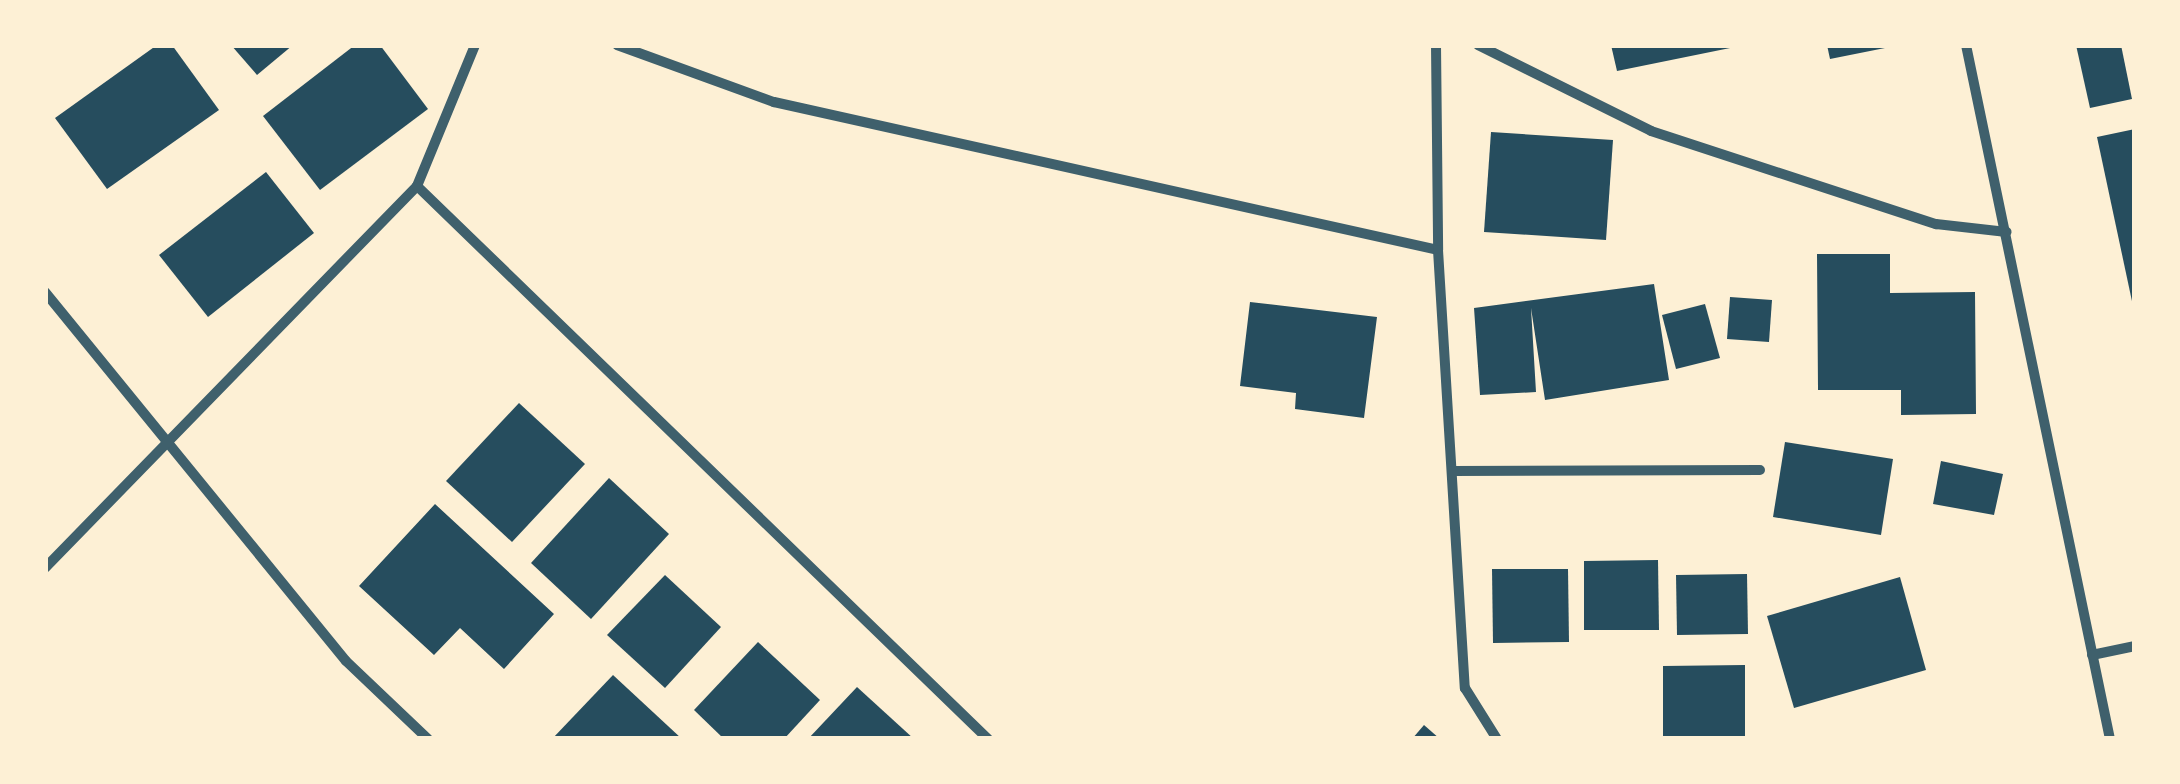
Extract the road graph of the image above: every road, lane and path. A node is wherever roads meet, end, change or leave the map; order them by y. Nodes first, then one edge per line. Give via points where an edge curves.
1 (476, 45) edge
2 (617, 45) edge
3 (1436, 45) edge
4 (1478, 45) edge
5 (1966, 45) edge
6 (417, 186) junction
7 (2007, 232) junction
8 (1438, 250) junction
9 (45, 292) edge
10 (164, 445) junction
11 (1760, 470) dead end
12 (1452, 471) junction
13 (45, 568) edge
14 (2135, 646) edge
15 (2092, 655) junction
16 (428, 739) edge
17 (988, 739) edge
18 (1497, 739) edge
19 (2110, 739) edge

1 - 6 street
2 - 8 street via 774,102
3 - 8 street
4 - 7 street via 1651,131 1936,224
5 - 7 street
6 - 10 street
6 - 17 street
7 - 15 street
8 - 12 street
9 - 10 street
10 - 13 street
10 - 16 street via 346,660
11 - 12 street
12 - 18 street via 1464,688
14 - 15 street
15 - 19 street

